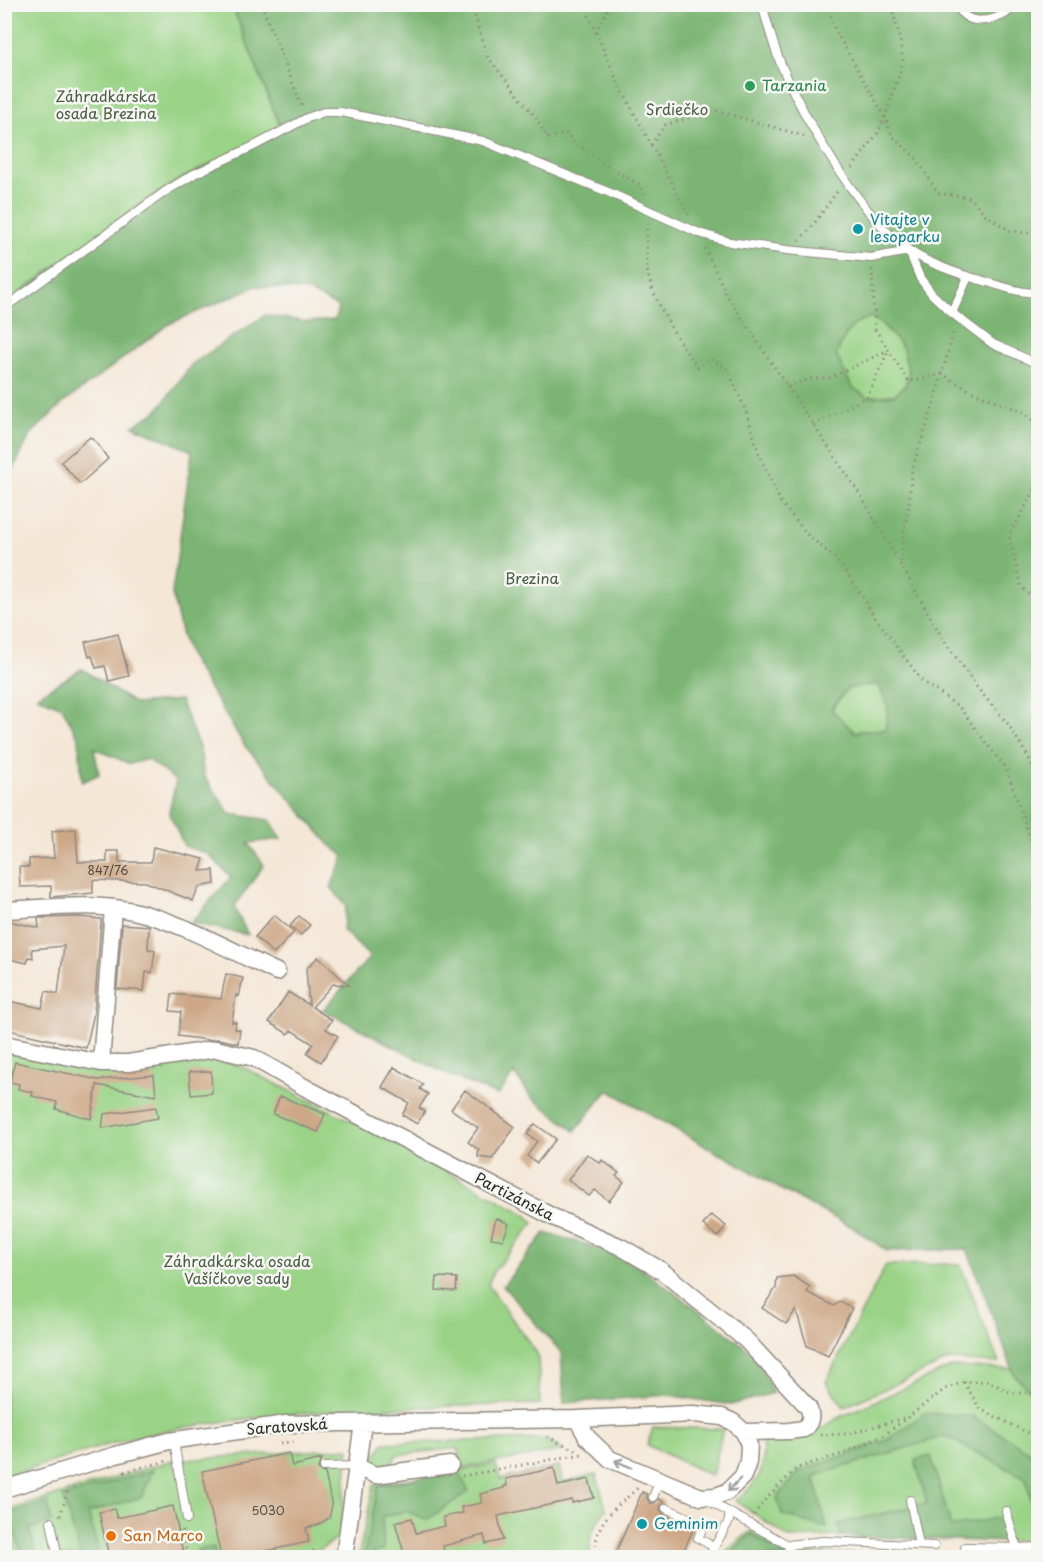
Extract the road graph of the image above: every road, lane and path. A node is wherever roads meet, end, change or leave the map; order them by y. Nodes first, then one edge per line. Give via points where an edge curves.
1 (261, 4) edge
2 (474, 4) edge
3 (584, 4) edge
4 (620, 4) edge
5 (762, 4) edge
6 (827, 4) edge
7 (891, 4) edge
8 (956, 4) edge
9 (1015, 4) edge
10 (610, 6) edge
11 (596, 32) junction
12 (885, 117) junction
13 (307, 118) junction
14 (820, 141) junction
15 (651, 145) junction
16 (845, 178) junction
17 (647, 208) junction
18 (699, 233) junction
19 (1038, 234) edge
20 (788, 250) junction
21 (909, 251) junction
22 (871, 258) junction
23 (968, 277) junction
24 (1038, 293) edge
25 (4, 308) edge
26 (952, 313) junction
27 (888, 351) junction
28 (1038, 364) edge
29 (942, 374) junction
30 (788, 387) junction
31 (1038, 424) edge
32 (813, 425) junction
33 (1038, 485) edge
34 (901, 563) junction
35 (1038, 604) edge
36 (1038, 779) edge
37 (1038, 862) edge
38 (113, 908) junction
39 (4, 910) edge
40 (277, 972) dead end
41 (4, 1044) edge
42 (101, 1063) junction
43 (964, 1382) junction
44 (1038, 1393) edge
45 (909, 1416) junction
46 (578, 1419) junction
47 (363, 1424) junction
48 (804, 1429) junction
49 (1038, 1430) edge
50 (744, 1432) junction
51 (1034, 1436) junction
52 (1038, 1438) edge
53 (174, 1441) junction
54 (583, 1454) dead end
55 (450, 1465) joint
56 (356, 1466) junction
57 (324, 1467) dead end
58 (660, 1480) junction
59 (69, 1486) dead end
60 (4, 1489) edge
61 (653, 1497) dead end
62 (701, 1497) junction
63 (910, 1500) dead end
64 (666, 1508) dead end
65 (1006, 1511) dead end
66 (729, 1512) junction
67 (187, 1519) joint
68 (51, 1522) joint
69 (749, 1523) junction
70 (4, 1544) edge
71 (788, 1545) junction
72 (919, 1545) junction
73 (934, 1546) dead end
74 (714, 1547) junction
75 (965, 1547) dead end
76 (1038, 1547) edge
77 (1017, 1548) junction
78 (344, 1556) edge
79 (10, 1557) edge
80 (58, 1557) edge
81 (188, 1557) edge
82 (324, 1557) edge
83 (708, 1557) edge
84 (791, 1557) edge

1 - 13 path
2 - 17 path via 487,56 548,138 567,133 575,145 640,185
3 - 11 path
4 - 10 path
5 - 14 lane via 782,68
6 - 12 path via 835,30
7 - 12 path via 903,62
8 - 9 lane via 966,17 980,20 999,16
10 - 11 path
11 - 15 path
12 - 16 path
12 - 19 path via 891,136 916,159 938,193 971,198 985,214 1010,231
13 - 17 lane via 341,112 483,141
13 - 25 lane via 166,191
14 - 15 path via 714,110 665,125
14 - 16 lane
15 - 18 path
16 - 20 path via 811,228
16 - 21 lane via 872,214
17 - 18 lane
17 - 37 path via 648,273 658,301 690,357 698,367 710,358 728,370 780,503 836,559 922,681 959,707 1007,770
18 - 20 lane via 730,242
18 - 30 path via 727,296
20 - 22 lane
21 - 22 lane
21 - 23 lane
21 - 26 lane via 920,278
22 - 27 path via 875,329
23 - 24 lane
23 - 26 lane
26 - 28 lane via 993,344
26 - 29 path via 955,331
27 - 29 path via 909,382
27 - 30 path via 830,378 810,379
27 - 32 path via 867,397
29 - 31 path via 1025,413
29 - 34 path via 912,469
30 - 32 path
32 - 34 path
33 - 35 path via 1009,535 1021,586
34 - 36 path via 943,639 1008,724
38 - 39 street
38 - 40 street via 154,917
38 - 42 street
41 - 42 street, Partizánska
42 - 48 street, Partizánska via 128,1063 216,1049 254,1058 553,1217 621,1247 662,1271 746,1340 808,1407 810,1420
43 - 44 path via 988,1381 1012,1393
43 - 45 path via 945,1389
43 - 51 path via 980,1409
45 - 48 path via 848,1434 808,1435
45 - 69 path via 883,1436 796,1468
46 - 47 street, Saratovská
46 - 50 street, Saratovská via 694,1414 722,1417
58 -> 46 street via 610,1459 587,1437
47 - 53 street, Saratovská via 286,1424
47 - 56 street
48 - 50 street
49 - 51 path
50 -> 62 street via 749,1444 743,1476 727,1492
51 - 52 path
53 - 60 street, Saratovská
53 - 67 lane
54 - 55 path via 461,1476
55 - 56 street via 375,1474
56 - 57 lane
56 - 78 street
58 - 61 lane
58 - 62 street
59 - 68 path via 59,1517
62 - 66 lane
63 - 72 lane
64 - 74 lane via 704,1526 698,1538
65 - 77 lane
66 - 69 lane
66 - 74 lane via 729,1521
67 - 81 path via 181,1526
68 - 80 lane
69 - 71 lane
70 - 79 path
71 - 72 lane via 823,1541
71 - 84 lane
72 - 73 lane
74 - 83 lane
75 - 77 lane
76 - 77 lane
78 - 82 lane

